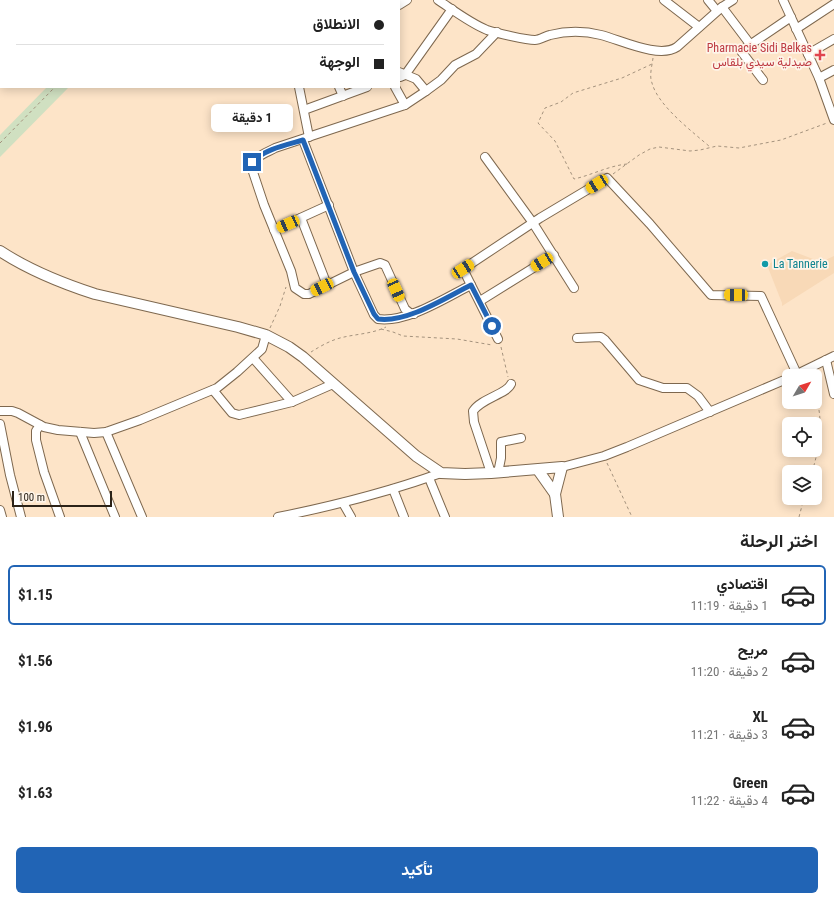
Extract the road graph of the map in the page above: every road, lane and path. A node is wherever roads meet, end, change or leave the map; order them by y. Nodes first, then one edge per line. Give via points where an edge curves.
1 (438, 0) edge
2 (664, 0) edge
3 (708, 0) edge
4 (733, 0) edge
5 (786, 1) edge
6 (834, 4) edge
7 (452, 9) junction
8 (720, 9) junction
9 (791, 17) junction
10 (699, 27) junction
11 (796, 28) junction
12 (498, 32) junction
13 (834, 39) edge
14 (750, 44) junction
15 (654, 50) junction
16 (808, 54) junction
17 (652, 64) junction
18 (834, 70) edge
19 (401, 74) edge
20 (819, 78) junction
21 (763, 80) dead end
22 (54, 88) edge
23 (299, 88) edge
24 (339, 88) edge
25 (364, 88) edge
26 (396, 88) edge
27 (426, 91) junction
28 (343, 96) junction
29 (405, 105) junction
30 (831, 105) edge
31 (304, 110) junction
32 (831, 122) edge
33 (306, 138) junction
34 (0, 143) edge
35 (711, 147) junction
36 (485, 157) dead end
37 (627, 164) junction
38 (607, 178) junction
39 (329, 205) junction
40 (301, 218) junction
41 (533, 223) junction
42 (274, 230) junction
43 (0, 251) edge
44 (554, 255) junction
45 (354, 272) junction
46 (287, 284) dead end
47 (327, 285) junction
48 (471, 285) junction
49 (574, 288) dead end
50 (480, 301) junction
51 (414, 314) junction
52 (388, 326) dead end
53 (381, 329) junction
54 (266, 336) junction
55 (577, 338) dead end
56 (496, 342) junction
57 (834, 356) edge
58 (304, 357) junction
59 (253, 358) junction
60 (826, 360) junction
61 (792, 369) edge
62 (807, 369) edge
63 (782, 381) edge
64 (333, 384) junction
65 (511, 384) joint
66 (213, 390) junction
67 (834, 394) edge
68 (292, 402) junction
69 (820, 409) edge
70 (0, 411) edge
71 (710, 412) junction
72 (0, 424) edge
73 (40, 425) junction
74 (80, 432) junction
75 (106, 432) junction
76 (521, 438) dead end
77 (604, 456) junction
78 (814, 465) edge
79 (562, 467) junction
80 (538, 470) junction
81 (495, 473) junction
82 (441, 474) junction
83 (429, 478) junction
84 (393, 489) junction
85 (555, 494) junction
86 (343, 503) junction
87 (802, 505) edge
88 (0, 510) edge
89 (2, 517) edge
90 (21, 517) edge
91 (60, 517) edge
92 (115, 517) edge
93 (142, 517) edge
94 (278, 517) edge
95 (351, 517) edge
96 (404, 517) edge
97 (446, 517) edge
98 (558, 517) edge
99 (632, 517) edge
100 (799, 517) edge

1 - 7 street
2 - 10 street
3 - 8 street
4 - 8 street
5 - 9 street
6 - 11 street
7 - 12 street via 488,30
7 - 19 street
8 - 10 street
8 - 14 street
9 - 11 street
9 - 14 street
10 - 15 street via 673,49
11 - 16 street
12 - 15 street via 530,40 563,32 575,32 600,35
12 - 27 street via 476,54 455,65
13 - 16 street
14 - 21 street via 741,52
15 - 17 path
16 - 20 street
17 - 35 path via 652,84 659,97 675,116
17 - 37 path via 622,78 573,93 545,108 538,122 555,141 574,179
18 - 20 street
19 - 27 street via 416,80
20 - 30 street
22 - 34 path
23 - 31 street
24 - 28 street
25 - 28 street
26 - 29 street
27 - 29 street
28 - 31 street
29 - 33 street
30 - 32 street
31 - 33 street
32 - 35 path via 772,142 739,148
33 - 39 street
33 - 42 street via 275,148 252,162 251,166
35 - 37 path via 690,150 659,147 650,149
36 - 41 street
37 - 38 path
38 - 41 street
38 - 61 street via 711,295 761,296
39 - 40 street
39 - 45 street
40 - 42 street
40 - 47 street
41 - 44 street
41 - 48 street via 463,269
42 - 47 street via 291,271 295,288 309,294
43 - 54 main road via 53,280 94,294 238,327
44 - 49 street
44 - 50 street
45 - 47 street
45 - 51 street via 378,319
45 - 51 street via 377,263 385,266 405,310
46 - 54 path
48 - 50 street
48 - 51 street
50 - 56 street
52 - 53 path
53 - 56 path via 403,336
53 - 58 path via 339,338
54 - 58 main road
54 - 59 street via 262,349
55 - 71 street via 601,337 639,380 663,388 687,388 698,396
56 - 65 path
57 - 60 street
58 - 64 main road
59 - 66 street
59 - 68 street
60 - 62 street
60 - 67 street
63 - 71 street
64 - 68 street
64 - 82 main road via 416,456
65 - 81 street via 481,402 473,411 474,422
66 - 68 street via 235,415
66 - 75 street
69 - 78 path via 820,440
70 - 73 street via 22,414
71 - 77 street
72 - 90 street
73 - 74 street
73 - 91 street via 36,431 36,440
74 - 75 street
74 - 92 street
75 - 93 street
76 - 81 street via 501,442 501,458
77 - 79 street
77 - 99 path
79 - 80 main road
79 - 85 main road
80 - 81 main road
80 - 85 main road
81 - 82 main road
82 - 83 street
83 - 84 street
83 - 97 street
84 - 86 street
84 - 96 street
85 - 98 main road
86 - 94 street
86 - 95 street
87 - 100 path
88 - 89 street

